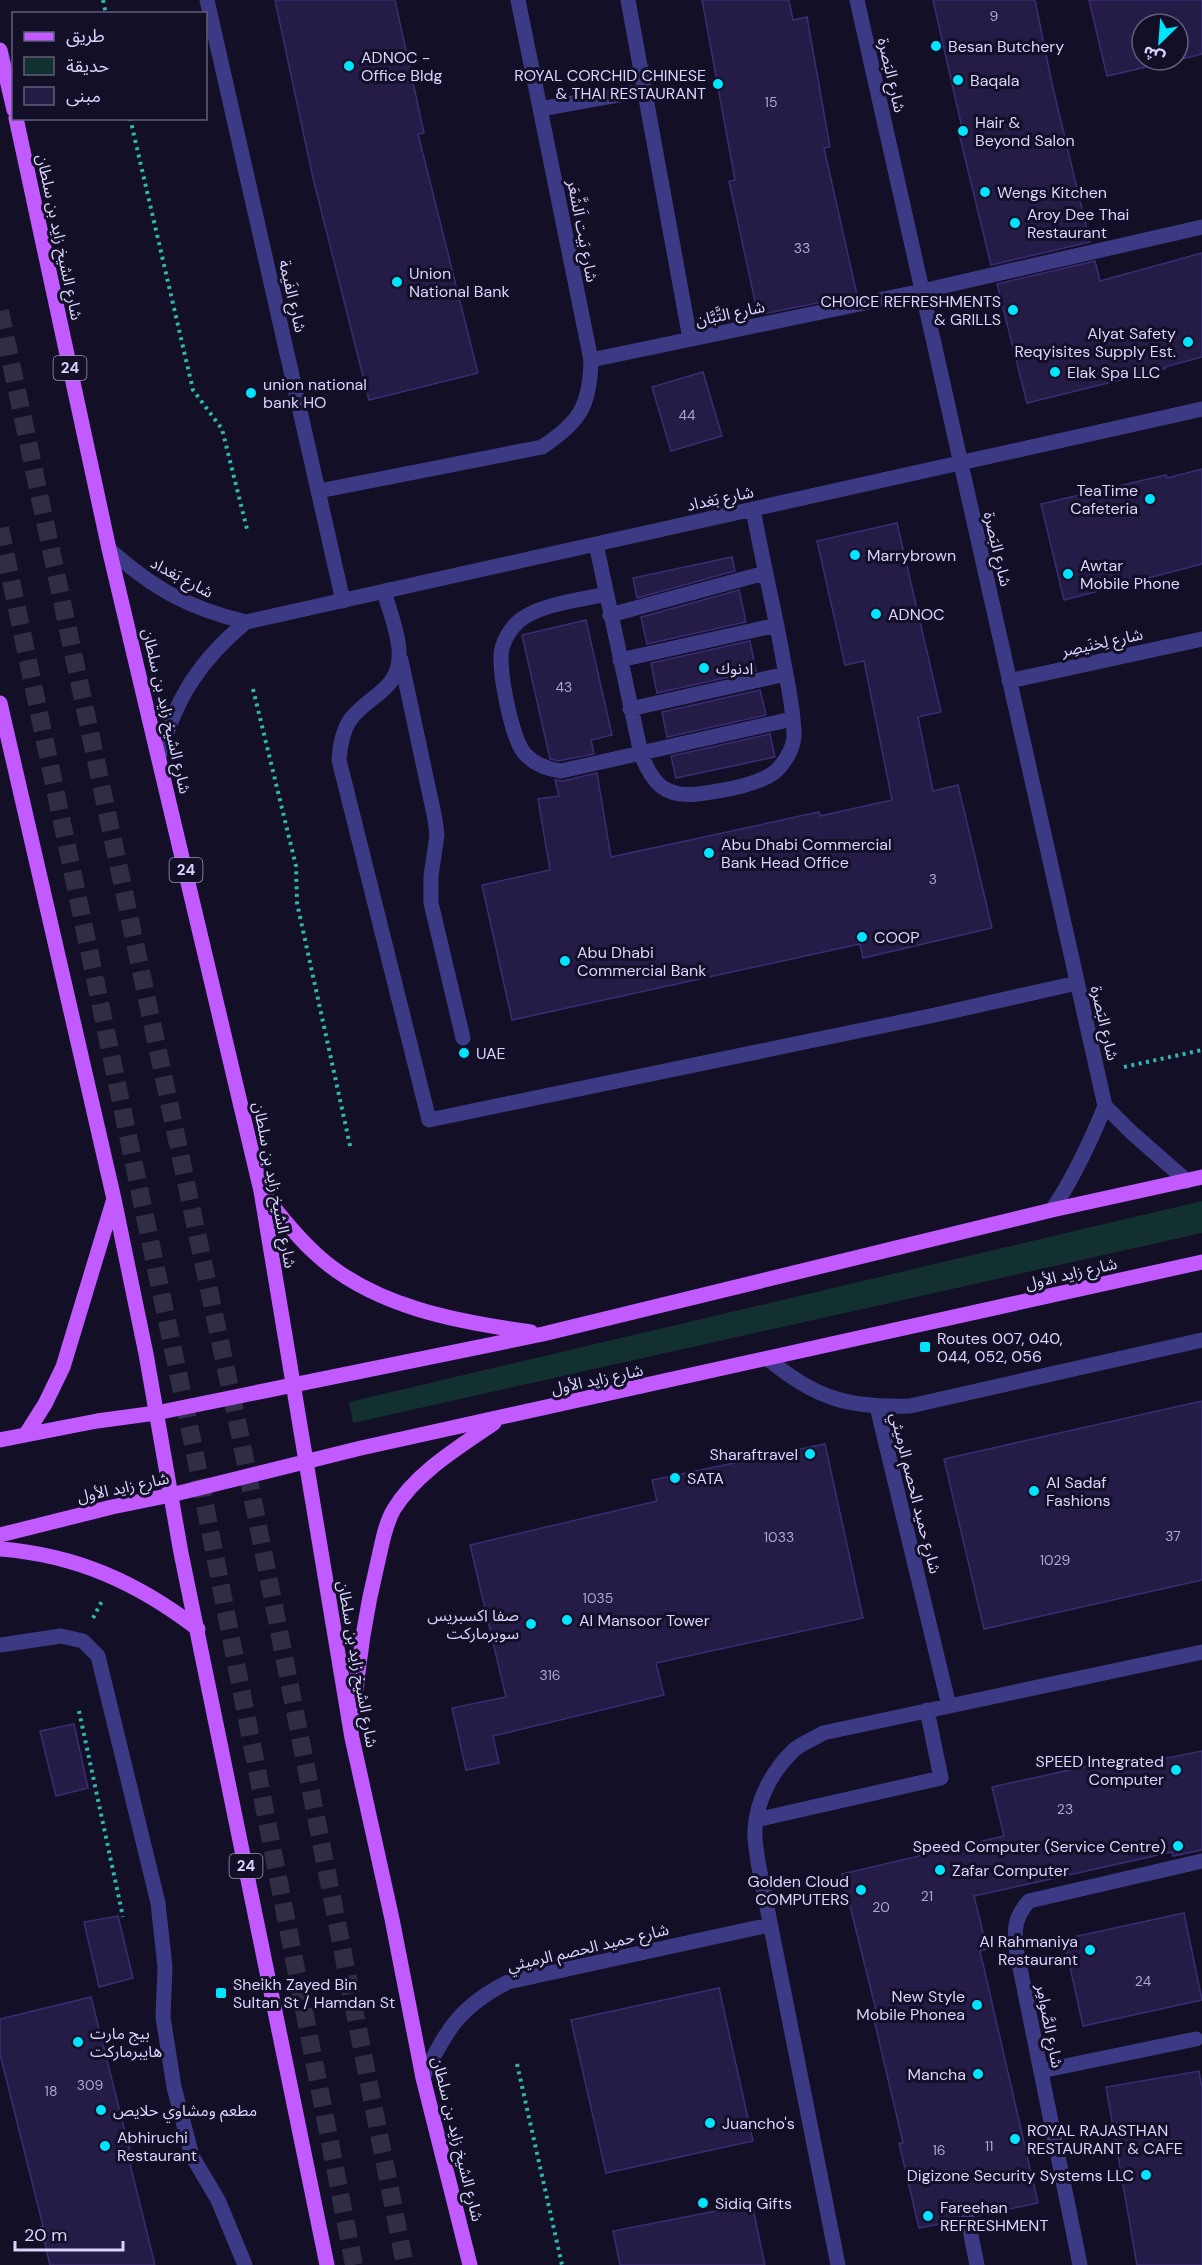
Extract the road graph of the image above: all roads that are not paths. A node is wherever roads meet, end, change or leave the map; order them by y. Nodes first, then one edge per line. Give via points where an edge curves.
1 (207, 0) edge
2 (518, 0) edge
3 (628, 0) edge
4 (857, 0) edge
5 (0, 50) edge
6 (646, 90) junction
7 (12, 101) edge
8 (540, 109) junction
9 (16, 120) edge
10 (1202, 227) edge
11 (922, 291) junction
12 (690, 339) junction
13 (591, 360) junction
14 (1202, 409) edge
15 (961, 464) junction
16 (319, 491) junction
17 (753, 509) junction
18 (596, 544) junction
19 (109, 549) junction
20 (765, 573) junction
21 (384, 591) junction
22 (606, 594) junction
23 (343, 601) junction
24 (610, 615) junction
25 (246, 622) junction
26 (777, 625) junction
27 (1202, 639) edge
28 (399, 651) junction
29 (620, 660) junction
30 (786, 674) junction
31 (1009, 681) junction
32 (0, 703) edge
33 (630, 709) junction
34 (792, 719) junction
35 (641, 754) junction
36 (159, 757) junction
37 (1077, 983) junction
38 (463, 1038) dead end
39 (1105, 1106) junction
40 (1195, 1179) edge
41 (261, 1191) junction
42 (114, 1199) junction
43 (1052, 1210) junction
44 (1202, 1262) edge
45 (543, 1334) junction
46 (1202, 1340) edge
47 (768, 1359) junction
48 (293, 1385) junction
49 (877, 1407) junction
50 (156, 1413) junction
51 (502, 1418) junction
52 (26, 1434) junction
53 (0, 1440) edge
54 (305, 1462) junction
55 (171, 1496) junction
56 (0, 1535) edge
57 (0, 1549) edge
58 (198, 1629) junction
59 (0, 1645) edge
60 (1202, 1652) edge
61 (949, 1706) junction
62 (927, 1710) junction
63 (352, 1738) junction
64 (756, 1821) junction
65 (1202, 1861) edge
66 (769, 1925) junction
67 (1196, 2039) dead end
68 (1041, 2071) junction
69 (423, 2078) junction
70 (968, 2220) dead end
71 (245, 2265) edge
72 (327, 2265) edge
73 (470, 2265) edge
74 (838, 2265) edge
75 (977, 2265) edge
76 (1080, 2265) edge

1 - 16 street, شارع الفَيمة
2 - 8 street, شارع بَيت اَلشَّعَر
3 - 6 street
4 - 11 street, شارع البَصرة
5 - 7 main road
6 - 8 street
6 - 12 street
8 - 13 street, شارع بَيت اَلشَّعَر
9 - 19 main road, شارع الشيخ زايد بن سلطان / 24
10 - 11 street, شارع التَّبَّان
11 - 12 street, شارع التَّبَّان
11 - 15 street, شارع البَصرة
12 - 13 street, شارع التَّبَّان
13 - 16 street via 590,387 581,412 564,432 542,447
14 - 15 street, شارع بَغداد
15 - 17 street, شارع بَغداد
15 - 31 street, شارع البَصرة
16 - 23 street, شارع الفَيمة
17 - 18 street, شارع بَغداد
17 - 20 street
18 - 21 street, شارع بَغداد
18 - 22 street
19 - 25 street, شارع بَغداد via 162,590 189,604
19 - 36 main road, شارع الشيخ زايد بن سلطان / 24
20 - 24 street
20 - 26 street
21 - 23 street, شارع بَغداد
21 - 28 street
22 - 24 street
22 - 35 street via 531,613 508,634 500,664 516,740 534,763 561,771
23 - 25 street, شارع بَغداد
24 - 29 street
25 - 36 street, شارع بَغداد via 204,661 189,683 176,706
26 - 29 street
26 - 30 street
27 - 31 street, شارع لِخنَيصِر
28 - 37 street via 393,679 351,719 344,732 339,760 429,1120
28 - 38 street via 436,827 430,903
29 - 33 street
30 - 33 street
30 - 34 street
31 - 37 street, شارع البَصرة
32 - 42 main road, 24
33 - 35 street
34 - 35 street
34 - 35 street via 794,737 784,762 763,780 746,784 697,794 664,790 653,781
36 - 41 main road, شارع الشيخ زايد بن سلطان / 24
37 - 39 street, شارع البَصرة
39 - 40 street via 1131,1132
39 - 43 street via 1073,1177
40 - 43 main road
41 - 45 main road via 318,1256 354,1282 396,1302 441,1315
41 - 48 main road, شارع الشيخ زايد بن سلطان / 24
42 - 50 main road, 24
42 - 52 main road via 63,1367
43 - 45 main road
44 - 47 main road, شارع زايد الأول
45 - 48 main road
46 - 49 street via 910,1406
47 - 49 street, شارع حميد الحصم الرميثي via 810,1389 834,1399
47 - 51 main road, شارع زايد الأول
48 - 50 main road
48 - 54 main road, شارع الشيخ زايد بن سلطان / 24
49 - 61 street, شارع حميد الحصم الرميثي
50 - 52 main road
50 - 55 main road, 24
51 - 54 main road, شارع زايد الأول
51 - 63 main road via 450,1454 416,1483 394,1509 383,1538 363,1626
52 - 53 main road
54 - 55 main road, شارع زايد الأول
54 - 63 main road, شارع الشيخ زايد بن سلطان / 24
55 - 56 main road, شارع زايد الأول
55 - 58 main road, 24
57 - 58 main road via 70,1560 113,1576 157,1599
58 - 72 main road, 24
59 - 71 street via 61,1636 83,1641 98,1656 158,1903 165,1967 163,2016 174,2087 192,2156 218,2200
60 - 61 street
61 - 62 street
62 - 64 street via 823,1733 796,1749 774,1772 760,1800
62 - 64 street via 941,1778
63 - 69 main road, شارع الشيخ زايد بن سلطان / 24
64 - 66 street via 754,1831
65 - 68 street, شارع الصَّوامِر via 1029,1901 1019,1912 1016,1948
66 - 69 street, شارع حميد الحصم الرميثي via 508,1982 466,2008 437,2048
66 - 74 street
67 - 68 street
68 - 76 street, شارع الصَّوامِر
69 - 73 main road, شارع الشيخ زايد بن سلطان / 24
70 - 75 street

